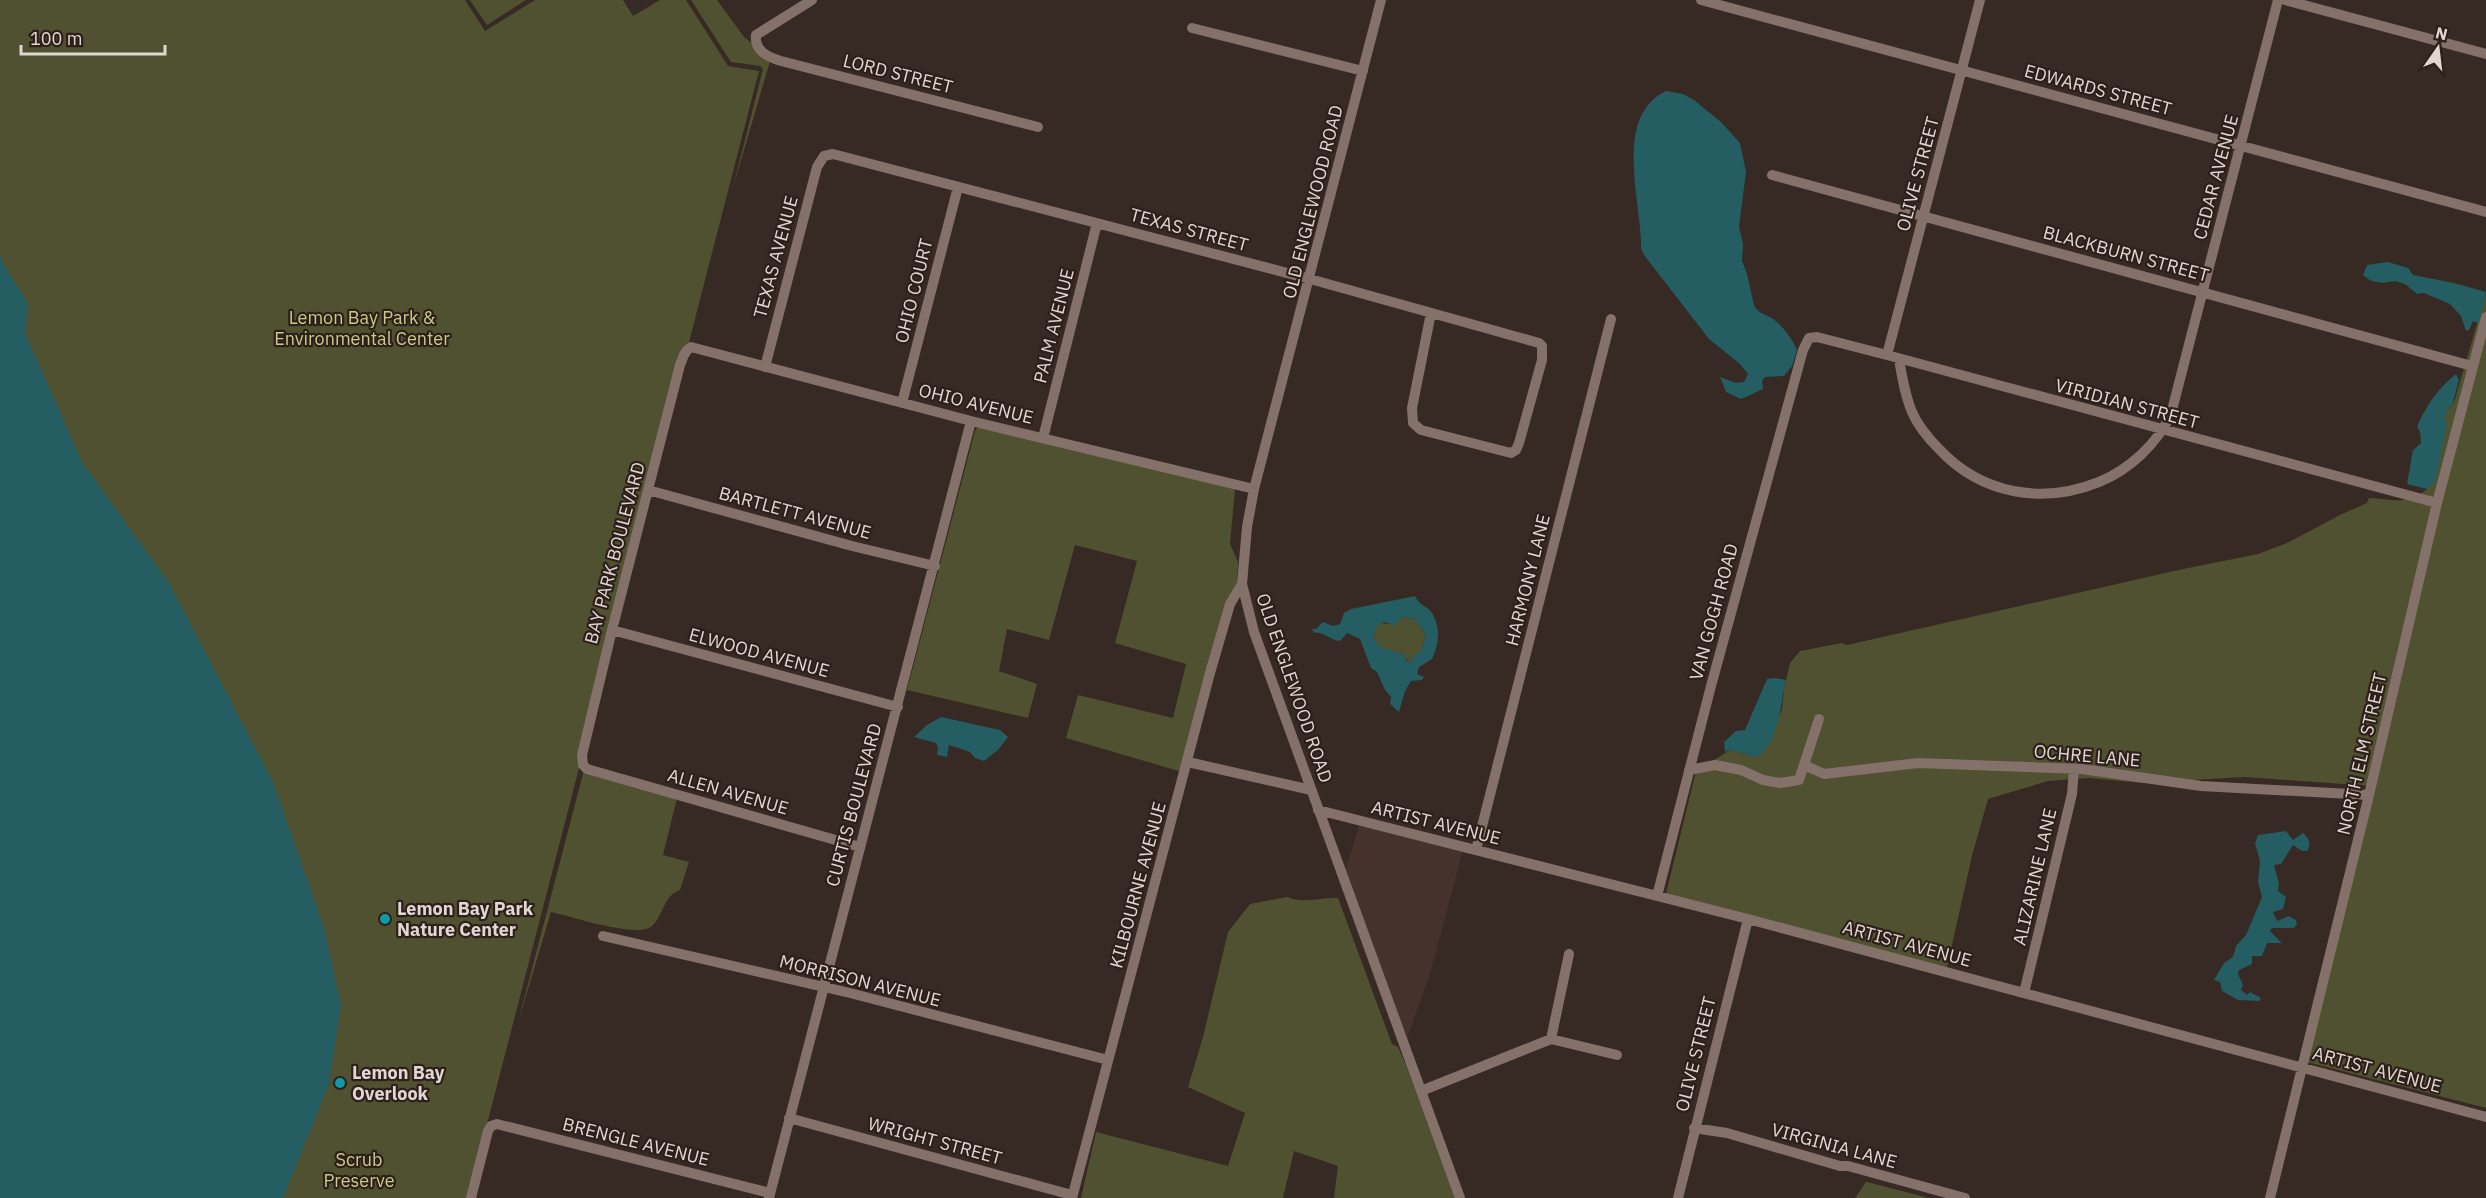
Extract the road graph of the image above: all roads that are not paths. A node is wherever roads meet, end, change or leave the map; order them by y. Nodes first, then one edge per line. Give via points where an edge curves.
1 (812, 0) edge
2 (1381, 0) edge
3 (1701, 0) edge
4 (1980, 0) edge
5 (2278, 0) edge
6 (2285, 0) edge
7 (1192, 28) dead end
8 (2486, 54) edge
9 (1363, 71) junction
10 (1962, 71) junction
11 (1038, 127) dead end
12 (2241, 146) junction
13 (824, 156) joint
14 (1772, 174) dead end
15 (958, 187) junction
16 (2486, 212) edge
17 (1923, 215) junction
18 (1097, 223) junction
19 (1310, 279) junction
20 (2203, 291) junction
21 (1431, 313) junction
22 (2486, 317) edge
23 (1611, 319) dead end
24 (1809, 338) joint
25 (691, 347) joint
26 (1887, 356) junction
27 (1899, 359) junction
28 (2472, 366) junction
29 (765, 367) junction
30 (902, 403) junction
31 (971, 421) junction
32 (2161, 430) junction
33 (1043, 438) junction
34 (1254, 489) junction
35 (648, 490) junction
36 (2437, 503) junction
37 (934, 566) junction
38 (1242, 584) junction
39 (612, 630) junction
40 (898, 707) junction
41 (1819, 719) dead end
42 (1188, 762) junction
43 (1804, 765) junction
44 (587, 769) joint
45 (2074, 769) junction
46 (1689, 770) junction
47 (1311, 790) junction
48 (2369, 795) junction
49 (1318, 810) junction
50 (861, 847) junction
51 (1476, 850) junction
52 (1658, 897) junction
53 (1748, 919) junction
54 (603, 936) dead end
55 (1569, 954) dead end
56 (823, 988) junction
57 (2024, 993) junction
58 (1551, 1039) junction
59 (1617, 1055) dead end
60 (1108, 1059) junction
61 (2303, 1068) junction
62 (1421, 1091) junction
63 (2486, 1117) edge
64 (789, 1118) junction
65 (1695, 1128) junction
66 (769, 1196) edge
67 (1072, 1197) edge
68 (471, 1198) edge
69 (1460, 1198) edge
70 (1678, 1198) edge
71 (1965, 1198) edge
72 (2270, 1198) edge

1 - 11 street, LORD STREET via 756,35 756,44 765,54
2 - 9 street, OLD ENGLEWOOD ROAD
3 - 10 street, EDWARDS STREET
4 - 10 street, OLIVE STREET
5 - 12 street, CEDAR AVENUE
6 - 8 street
7 - 9 street
9 - 19 street, OLD ENGLEWOOD ROAD
10 - 12 street, EDWARDS STREET
10 - 17 street, OLIVE STREET
12 - 16 street, EDWARDS STREET
12 - 20 street, CEDAR AVENUE
13 - 15 street, TEXAS STREET via 833,154
13 - 29 street, TEXAS AVENUE via 817,166
14 - 17 street, BLACKBURN STREET
15 - 18 street, TEXAS STREET
15 - 30 street, OHIO COURT
17 - 20 street, BLACKBURN STREET
17 - 26 street, OLIVE STREET
18 - 19 street, TEXAS STREET
18 - 33 street, PALM AVENUE
19 - 21 street, TEXAS STREET
19 - 34 street, OLD ENGLEWOOD ROAD
20 - 28 street, BLACKBURN STREET
20 - 32 street, CEDAR AVENUE via 2180,385
21 - 21 street, TEXAS STREET via 1542,346 1542,360 1520,443 1511,453 1421,430 1413,423 1412,408
22 - 28 street, NORTH ELM STREET
23 - 51 street, HARMONY LANE
24 - 26 street, VIRIDIAN STREET
24 - 46 street, VAN GOGH ROAD via 1769,470
25 - 29 street, OHIO AVENUE
25 - 35 street, BAY PARK BOULEVARD via 680,365
26 - 27 street, VIRIDIAN STREET
27 - 32 street, VIRIDIAN STREET
27 - 32 street, CEDAR AVENUE via 1909,404 1924,433 1955,464 2001,489 2046,495 2091,485 2127,467
28 - 36 street, NORTH ELM STREET
29 - 30 street, OHIO AVENUE
30 - 31 street, OHIO AVENUE
31 - 33 street, OHIO AVENUE
31 - 37 street, CURTIS BOULEVARD
32 - 36 street, VIRIDIAN STREET
33 - 34 street, OHIO AVENUE
34 - 38 street, OLD ENGLEWOOD ROAD
35 - 37 street, BARTLETT AVENUE
35 - 39 street, BAY PARK BOULEVARD
36 - 48 street, NORTH ELM STREET
37 - 40 street, CURTIS BOULEVARD
38 - 42 street, KILBOURNE AVENUE via 1230,604
38 - 47 street, OLD ENGLEWOOD ROAD via 1254,632
39 - 40 street, ELWOOD AVENUE
39 - 44 street, BAY PARK BOULEVARD via 582,755
40 - 50 street, CURTIS BOULEVARD
41 - 43 street
42 - 47 street
42 - 60 street, KILBOURNE AVENUE
43 - 45 street, OCHRE LANE via 1824,774 1918,762
43 - 46 street via 1799,780 1780,783 1715,765
44 - 50 street, ALLEN AVENUE
45 - 48 street, OCHRE LANE via 2201,786
45 - 57 street, ALIZARINE LANE via 2067,818
46 - 52 street, VAN GOGH ROAD
47 - 49 street, OLD ENGLEWOOD ROAD
48 - 61 street, NORTH ELM STREET
49 - 51 street, ARTIST AVENUE
49 - 62 street, OLD ENGLEWOOD ROAD
50 - 56 street, CURTIS BOULEVARD
51 - 52 street, ARTIST AVENUE
52 - 53 street, ARTIST AVENUE
53 - 57 street, ARTIST AVENUE
53 - 65 street, OLIVE STREET
54 - 56 street, MORRISON AVENUE
55 - 58 street
56 - 60 street, MORRISON AVENUE
56 - 64 street, CURTIS BOULEVARD
57 - 61 street, ARTIST AVENUE
58 - 59 street
58 - 62 street
60 - 67 street, KILBOURNE AVENUE
61 - 63 street, ARTIST AVENUE
61 - 72 street, NORTH ELM STREET
62 - 69 street, OLD ENGLEWOOD ROAD
64 - 66 street, CURTIS BOULEVARD
64 - 67 street, WRIGHT STREET
65 - 70 street, OLIVE STREET
65 - 71 street, VIRGINIA LANE via 1727,1133
66 - 68 street, BRENGLE AVENUE via 494,1124 488,1131

